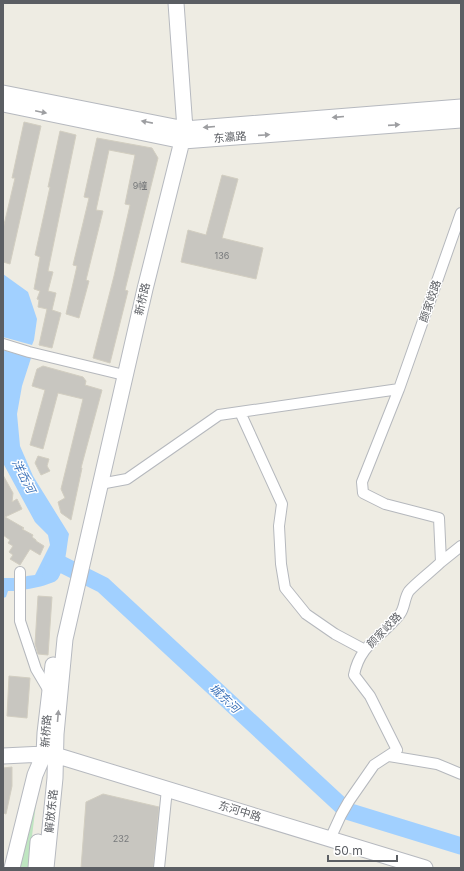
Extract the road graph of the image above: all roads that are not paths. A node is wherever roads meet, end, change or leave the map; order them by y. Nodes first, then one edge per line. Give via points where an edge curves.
1 (176, 3) edge
2 (3, 94) edge
3 (3, 104) edge
4 (461, 107) edge
5 (461, 120) edge
6 (184, 135) junction
7 (461, 213) edge
8 (3, 344) edge
9 (124, 375) junction
10 (399, 389) junction
11 (240, 412) junction
12 (100, 484) junction
13 (461, 546) edge
14 (441, 562) junction
15 (20, 572) dead end
16 (75, 594) junction
17 (364, 650) junction
18 (49, 691) junction
19 (50, 754) junction
20 (3, 756) edge
21 (389, 756) junction
22 (461, 774) edge
23 (167, 789) junction
24 (330, 839) junction
25 (12, 868) edge
26 (36, 868) edge
27 (46, 868) edge
28 (159, 868) edge
29 (425, 868) edge

1 - 6 street, 新桥路
6 -> 2 street, 东瀛路
3 -> 6 street, 东瀛路
4 -> 6 street, 东瀛路
6 -> 5 street, 东瀛路
6 - 9 street, 新桥路
7 - 10 street, 颜家峧路
8 - 9 street
9 - 12 street, 新桥路
10 - 11 street
10 - 14 street, 颜家峧路 via 362,482 363,493 384,504 439,518
11 - 12 street via 220,415 127,479
11 - 17 street via 282,504 279,526 285,588 306,614
12 - 16 street, 新桥路
13 - 14 street
14 - 17 street, 颜家峧路 via 408,592 402,613
15 - 18 street via 20,621 36,669
16 - 18 street, 新桥路 via 58,632
19 -> 16 street, 新桥路 via 65,639
17 - 21 street, 颜家峧路 via 356,664 354,675 370,696 397,750
18 - 19 street, 新桥路
19 - 20 street, 东河中路
19 - 23 street, 东河中路
19 - 25 street, 新桥路 via 35,775
19 - 26 street via 44,776
19 - 27 street, 解放东路 via 55,778
21 - 22 street via 437,764
21 - 24 street via 374,765 349,801
23 - 24 street, 东河中路
23 - 28 street
24 - 29 street, 东河中路

